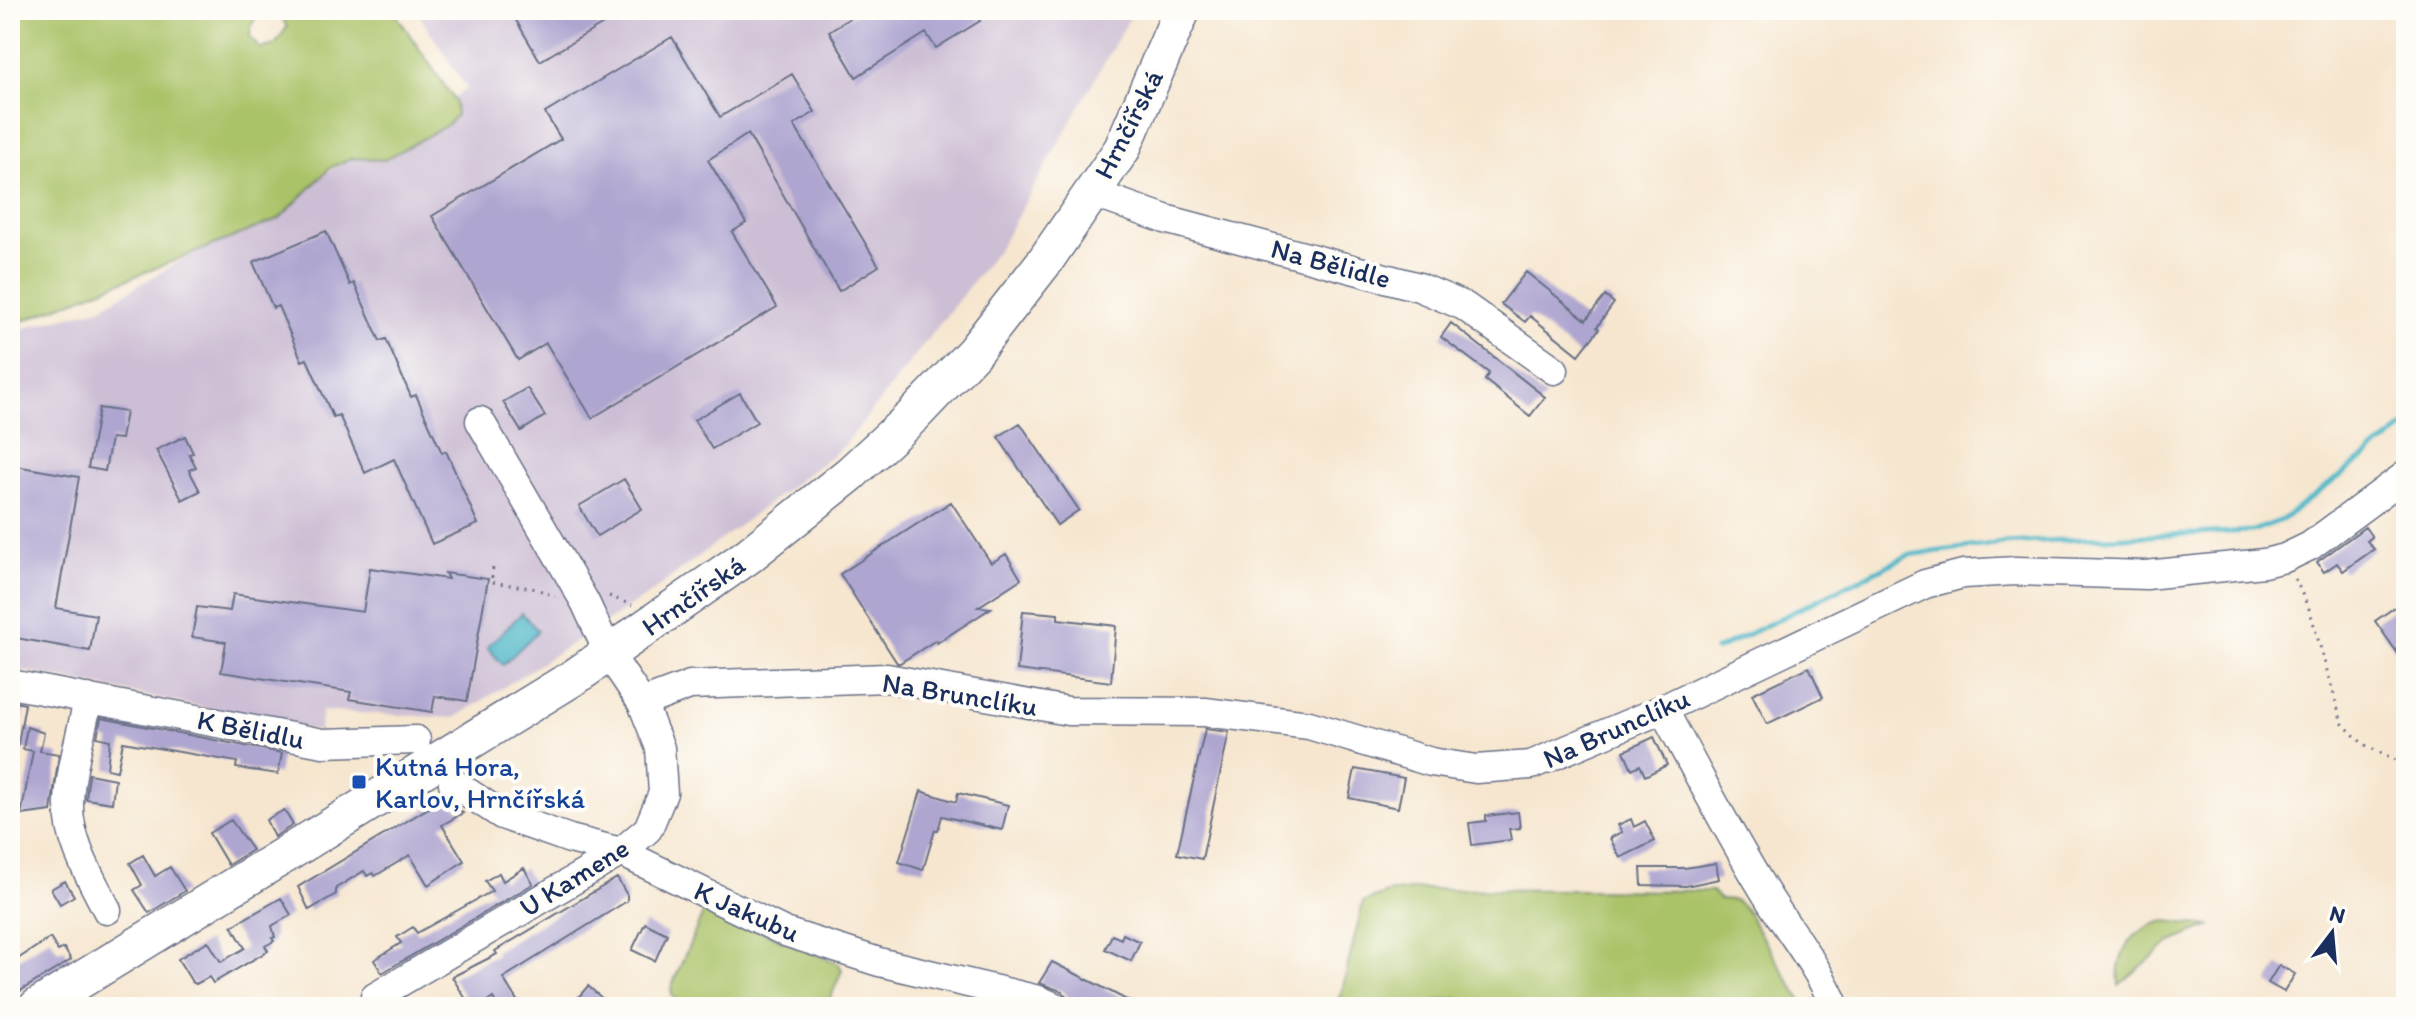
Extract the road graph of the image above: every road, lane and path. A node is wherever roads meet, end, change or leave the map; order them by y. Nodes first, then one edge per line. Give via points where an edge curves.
1 (1182, 10) edge
2 (1092, 193) junction
3 (1554, 370) dead end
4 (480, 421) dead end
5 (2406, 475) edge
6 (2285, 558) junction
7 (493, 568) dead end
8 (603, 591) dead end
9 (561, 601) dead end
10 (636, 606) dead end
11 (609, 654) junction
12 (10, 684) edge
13 (88, 698) junction
14 (642, 703) junction
15 (1663, 709) junction
16 (416, 740) dead end
17 (2406, 765) edge
18 (453, 783) dead end
19 (621, 852) junction
20 (107, 910) dead end
21 (375, 997) dead end
22 (37, 1007) edge
23 (1055, 1007) edge
24 (1835, 1007) edge

1 - 2 main road, Hrnčířská via 1122,149
2 - 3 street, Na Bělidle via 1165,219 1419,287 1464,306
2 - 11 main road, Hrnčířská via 973,353 913,416 789,524
4 - 11 street, U Kamene via 585,602
5 - 6 street, Na Brunclíku via 2310,546
6 - 15 street, Na Brunclíku via 2146,575 2016,571 1951,577 1846,620
6 - 17 path via 2310,611 2342,723 2363,744
7 - 9 path via 491,582 537,589
8 - 10 path via 613,600
11 - 14 street, U Kamene
11 - 22 main road, Hrnčířská
12 - 13 street, K Bělidlu
13 - 16 street, K Bělidlu via 323,743
13 - 20 street via 69,806 75,841
14 - 15 street, Na Brunclíku via 690,685 887,678 1068,711 1205,712 1309,725 1431,762 1476,769 1531,765
14 - 19 street, U Kamene via 660,748 663,793 648,829
15 - 24 street via 1737,846 1814,964
18 - 19 street, K Jakubu via 502,815
19 - 21 street, U Kamene
19 - 23 street, K Jakubu via 785,932

